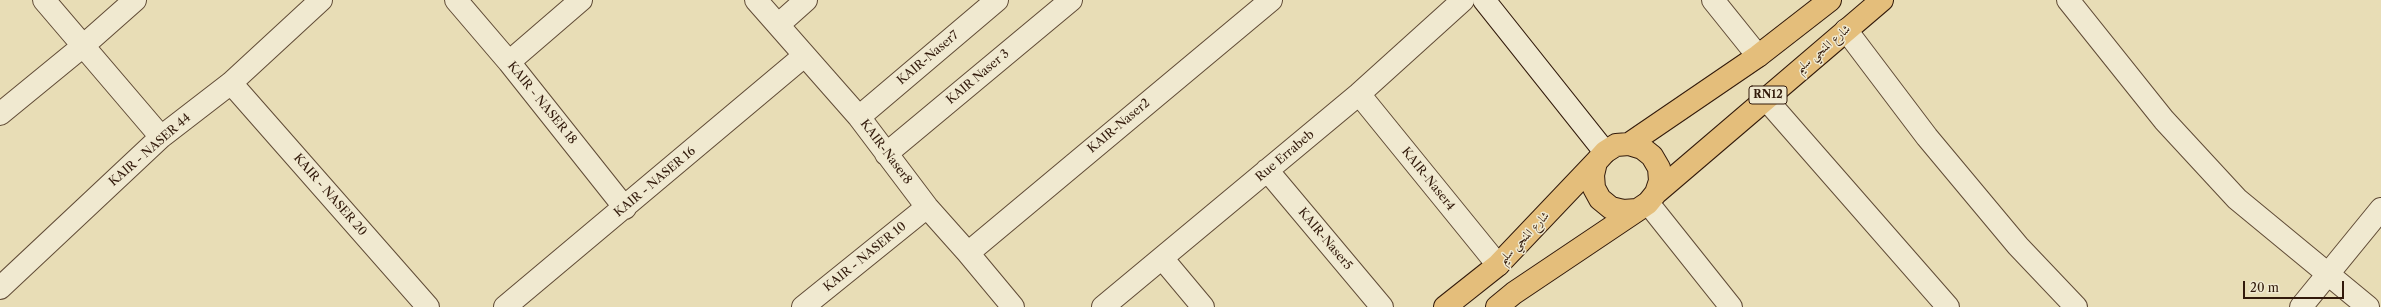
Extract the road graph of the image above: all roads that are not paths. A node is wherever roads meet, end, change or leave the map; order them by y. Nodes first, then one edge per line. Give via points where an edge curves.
1 (44, 0) edge
2 (135, 0) edge
3 (321, 0) edge
4 (456, 0) edge
5 (581, 0) edge
6 (756, 0) edge
7 (806, 0) edge
8 (997, 0) edge
9 (1071, 0) edge
10 (1270, 0) edge
11 (1463, 0) edge
12 (1484, 0) edge
13 (1713, 0) edge
14 (1830, 0) edge
15 (1882, 0) edge
16 (2068, 0) edge
17 (778, 26) junction
18 (1846, 30) junction
19 (83, 46) junction
20 (804, 56) junction
21 (1758, 56) junction
22 (509, 62) junction
23 (231, 82) junction
24 (1359, 94) junction
25 (1765, 98) junction
26 (0, 114) edge
27 (859, 117) junction
28 (161, 137) junction
29 (1629, 144) junction
30 (886, 154) junction
31 (1601, 157) junction
32 (1267, 170) junction
33 (1647, 202) junction
34 (927, 207) junction
35 (625, 208) junction
36 (2381, 209) edge
37 (968, 253) junction
38 (1162, 258) junction
39 (1498, 265) junction
40 (2328, 273) junction
41 (0, 288) edge
42 (1010, 306) edge
43 (428, 307) edge
44 (505, 307) edge
45 (803, 307) edge
46 (1103, 307) edge
47 (1203, 307) edge
48 (1382, 307) edge
49 (1445, 307) edge
50 (1497, 307) edge
51 (1731, 307) edge
52 (1948, 307) edge
53 (2076, 307) edge
54 (2301, 307) edge
55 (2368, 307) edge

1 - 19 street
2 - 19 street
3 - 23 street, KAIR - NASER 44
4 - 22 street, KAIR - NASER 18
5 - 22 street
6 - 17 street, KAIR-Naser8
7 - 17 street
8 - 27 street, KAIR-Naser7
9 - 30 street, KAIR Naser 3
10 - 37 street, KAIR-Naser2
11 - 24 street, Rue Errabeb
12 - 31 street
13 - 21 street
14 - 21 main road
15 - 18 main road, شارع المنجي سليم / RN12
16 - 40 street via 2164,120 2237,199
17 - 20 street, KAIR-Naser8
18 - 25 main road, شارع المنجي سليم / RN12
18 - 53 street via 1927,137 2018,246
19 - 26 street
19 - 28 street
20 - 27 street, KAIR-Naser8
20 - 35 street, KAIR - NASER 16
21 - 29 main road
22 - 35 street, KAIR - NASER 18
23 - 28 street, KAIR - NASER 44
23 - 43 street, KAIR - NASER 20
24 - 32 street, Rue Errabeb
24 - 39 street, KAIR-Naser4
25 - 33 main road, شارع المنجي سليم / RN12
25 - 52 street
27 - 30 street, KAIR-Naser8
28 - 41 street, KAIR - NASER 44
29 - 31 main road via 1616,146
29 - 33 main road via 1642,148 1652,156 1659,168 1660,180
30 - 34 street, KAIR-Naser8
31 - 33 main road via 1593,175 1594,188 1600,199 1611,208 1623,211
31 - 39 main road, شارع المنجي سليم
32 - 38 street, Rue Errabeb
32 - 48 street, KAIR-Naser5
33 - 50 main road, شارع المنجي سليم / RN12
33 - 51 street
34 - 37 street, KAIR-Naser8
34 - 45 street, KAIR - NASER 10
35 - 44 street, KAIR - NASER 16
36 - 40 street
37 - 42 street, KAIR-Naser8
38 - 46 street, Rue Errabeb
38 - 47 street
39 - 49 main road, شارع المنجي سليم
40 - 54 street
40 - 55 street

